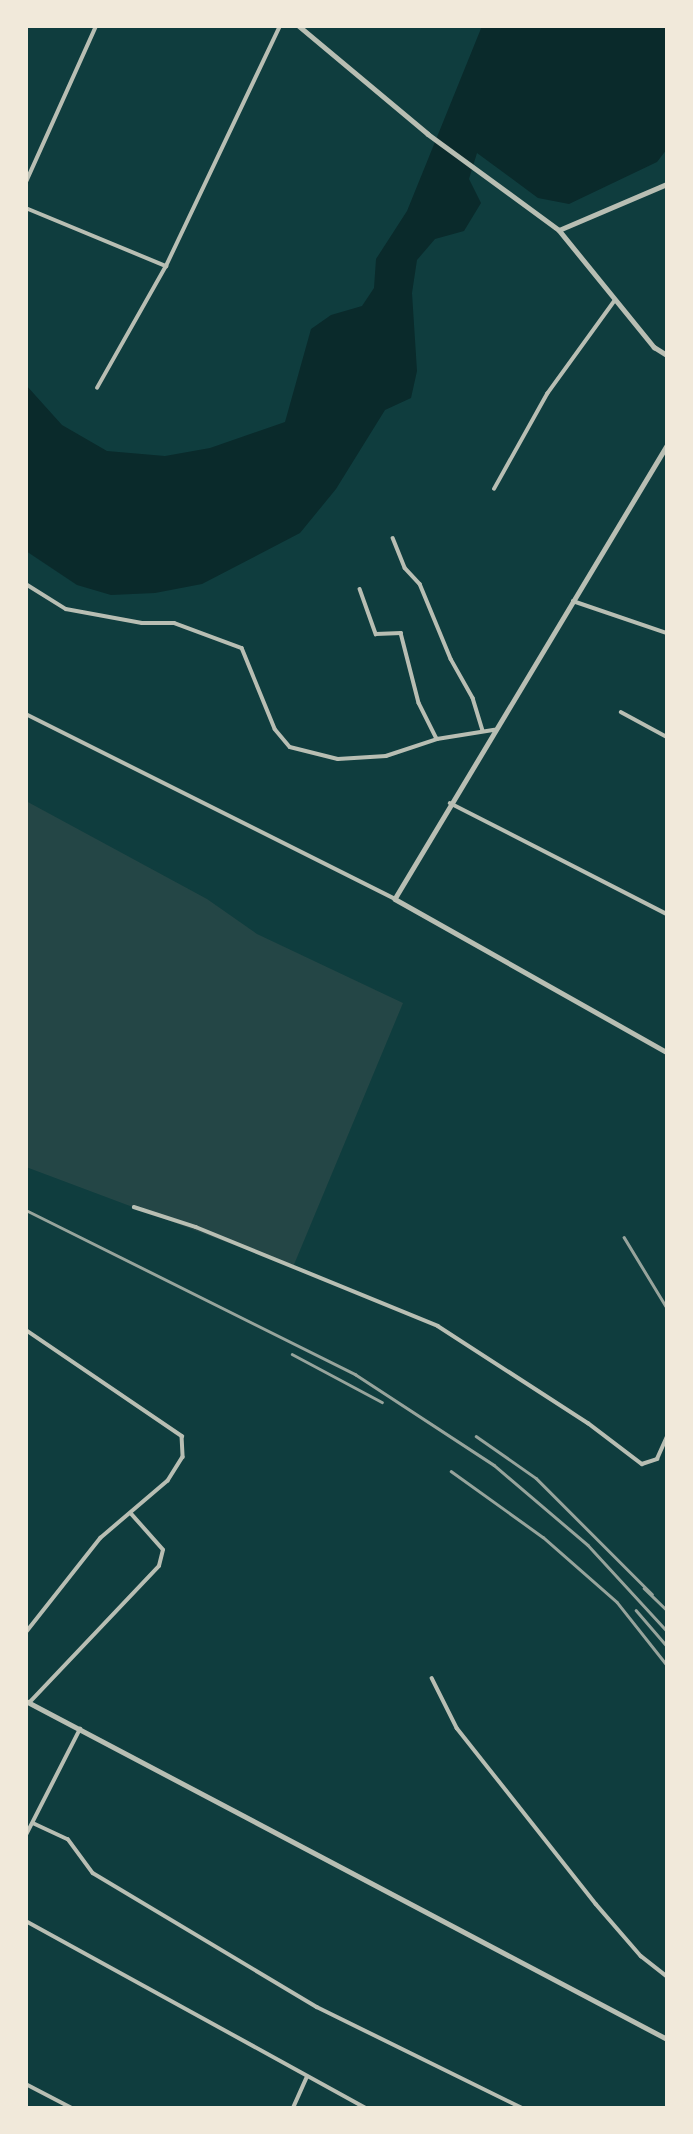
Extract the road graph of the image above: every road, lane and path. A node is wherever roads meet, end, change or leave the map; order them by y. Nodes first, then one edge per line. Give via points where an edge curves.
1 (96, 26) edge
2 (280, 26) edge
3 (299, 26) edge
4 (26, 182) edge
5 (667, 184) edge
6 (26, 208) edge
7 (559, 230) junction
8 (166, 266) junction
9 (615, 300) junction
10 (667, 355) edge
11 (97, 388) dead end
12 (667, 446) edge
13 (494, 489) dead end
14 (393, 538) dead end
15 (26, 584) edge
16 (360, 589) dead end
17 (572, 601) junction
18 (667, 633) edge
19 (621, 712) dead end
20 (26, 714) edge
21 (494, 730) junction
22 (483, 731) junction
23 (667, 737) edge
24 (437, 739) junction
25 (450, 803) junction
26 (395, 899) junction
27 (667, 914) edge
28 (667, 1052) edge
29 (134, 1207) dead end
30 (26, 1330) edge
31 (667, 1437) edge
32 (131, 1514) junction
33 (26, 1633) edge
34 (432, 1678) dead end
35 (28, 1702) edge
36 (80, 1729) junction
37 (33, 1823) junction
38 (26, 1835) edge
39 (26, 1921) edge
40 (667, 1976) edge
41 (667, 2039) edge
42 (307, 2077) junction
43 (26, 2084) edge
44 (72, 2108) edge
45 (293, 2108) edge
46 (366, 2108) edge
47 (522, 2108) edge

1 - 4 street
2 - 8 street
3 - 7 street via 428,134
5 - 7 street
6 - 8 street
7 - 9 street
8 - 11 street
9 - 10 street via 654,347
9 - 13 street via 547,394
12 - 17 street
14 - 22 street via 405,568 420,584 451,659 473,698
15 - 24 street via 66,609 174,624 243,648 275,729 290,747 338,759 374,757
16 - 24 street via 376,634 401,633 419,703
17 - 18 street
17 - 21 street
19 - 23 street
20 - 26 street
21 - 22 street
21 - 25 street
22 - 24 street
25 - 26 street
25 - 27 street
26 - 28 street
29 - 31 street via 196,1227 438,1326 588,1423 642,1464 657,1459
30 - 32 street via 182,1436 183,1457 168,1480
32 - 33 street via 101,1538
32 - 35 street via 163,1550 159,1566
34 - 40 street via 457,1728 596,1904 641,1956
35 - 36 street
36 - 37 street
36 - 41 street
37 - 38 street
37 - 47 street via 68,1839 93,1873 305,2000
39 - 42 street
42 - 45 street
42 - 46 street
43 - 44 street

